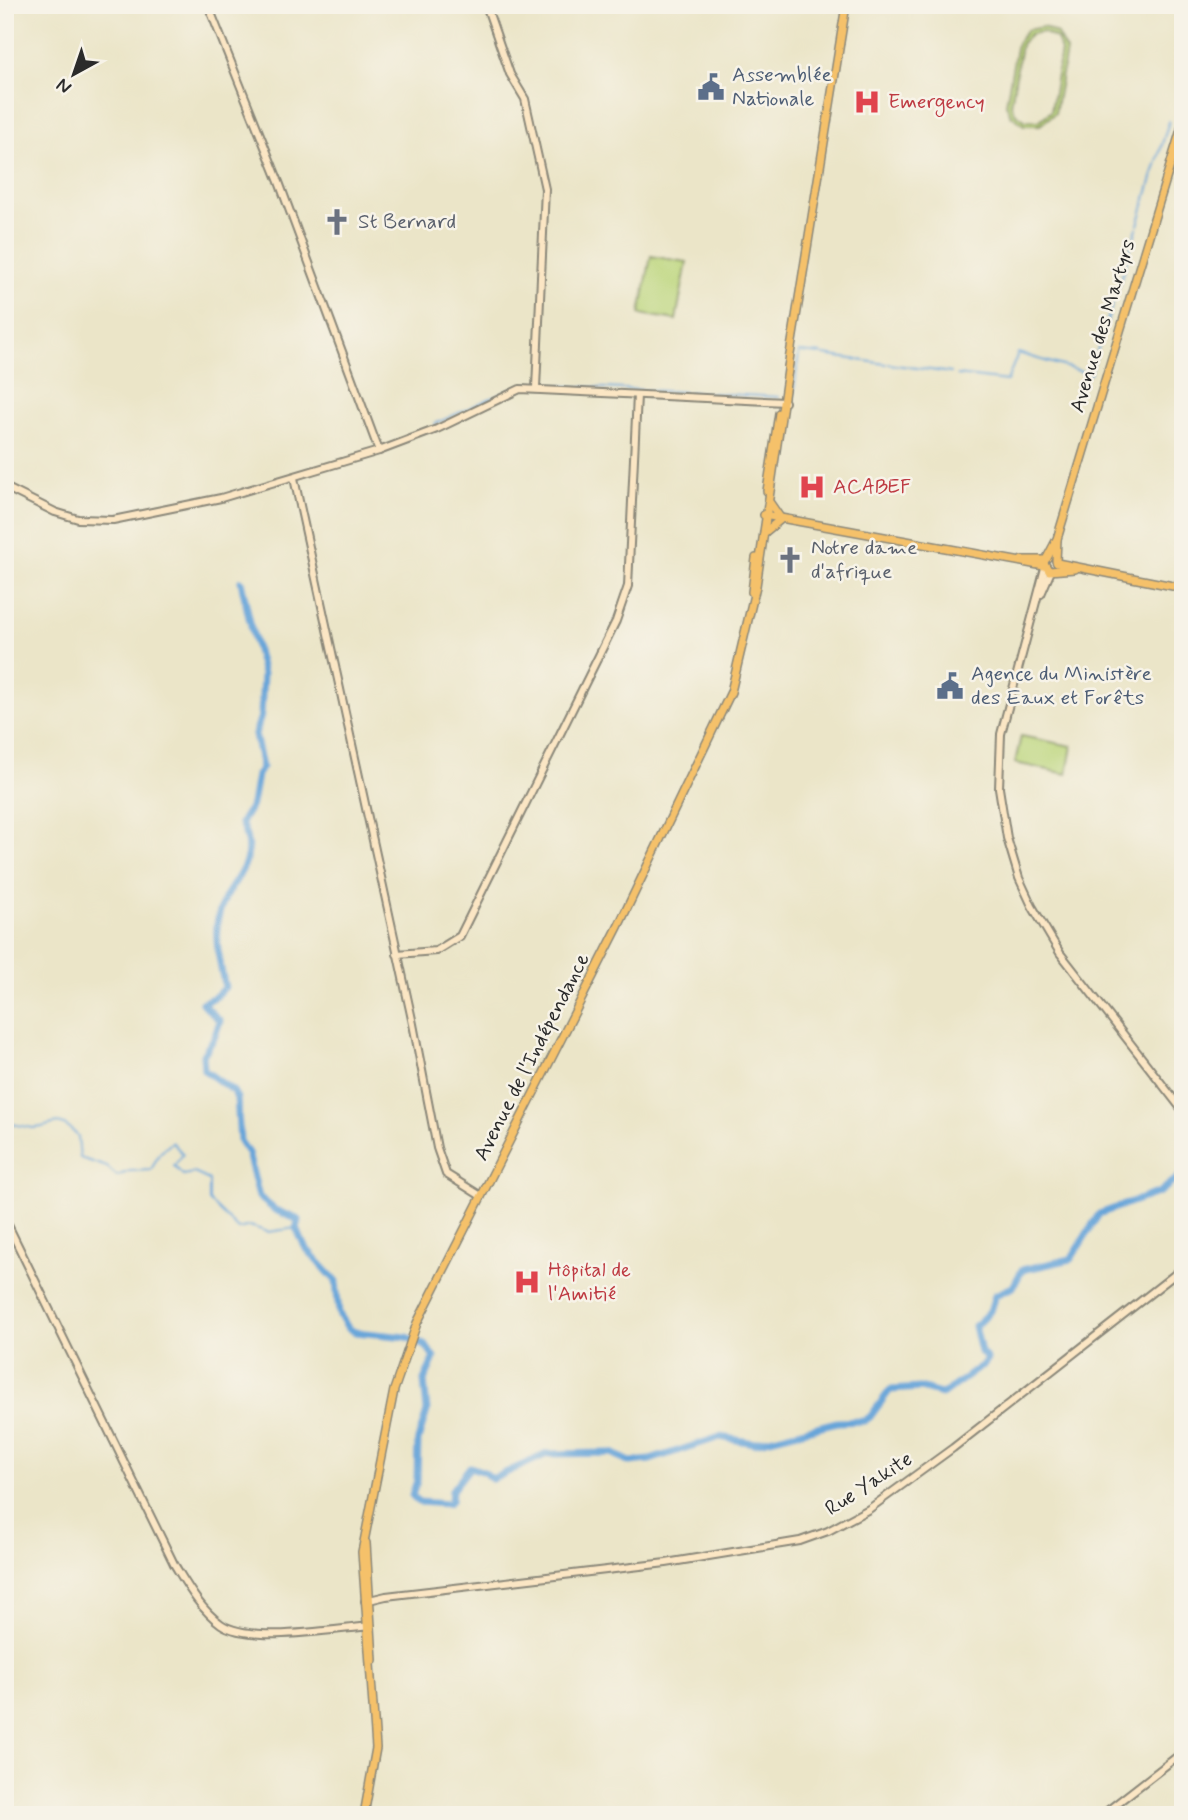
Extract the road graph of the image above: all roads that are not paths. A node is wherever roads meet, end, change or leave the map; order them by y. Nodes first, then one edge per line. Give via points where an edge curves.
1 (208, 5) edge
2 (486, 5) edge
3 (846, 5) edge
4 (1183, 123) edge
5 (536, 388) junction
6 (636, 395) junction
7 (783, 402) junction
8 (379, 451) junction
9 (293, 478) junction
10 (5, 487) edge
11 (769, 502) junction
12 (765, 516) junction
13 (781, 519) junction
14 (765, 533) junction
15 (1050, 565) junction
16 (1183, 588) edge
17 (752, 599) junction
18 (397, 954) junction
19 (1183, 1111) edge
20 (481, 1196) junction
21 (5, 1219) edge
22 (1183, 1268) edge
23 (367, 1592) junction
24 (386, 1596) junction
25 (367, 1601) junction
26 (369, 1626) junction
27 (1183, 1752) edge
28 (364, 1815) edge
29 (1102, 1815) edge

1 - 8 street
2 - 5 street via 510,74 525,99 545,189
3 - 7 main road, Avenue de l'Indépendance
4 - 15 main road, Avenue des Martyrs
5 - 6 street
5 - 8 street via 520,389
6 - 7 street
6 - 18 street via 628,586 621,610 460,936 436,951
7 - 11 main road, Avenue de l'Indépendance
7 - 12 main road, Avenue de l'Indépendance
8 - 9 street
9 - 10 street via 113,520 78,519 55,512
9 - 18 street
11 - 12 main road, Avenue de l'Indépendance
11 - 13 main road
12 - 13 main road
12 - 14 main road, Avenue de l'Indépendance
12 - 17 main road, Avenue de l'Indépendance
13 - 14 main road
13 - 15 main road
14 - 17 main road, Avenue de l'Indépendance
15 - 16 main road
15 - 19 street, Avenue des Martyrs via 1001,734 999,788 1007,838 1032,906 1060,953
17 - 20 main road, Avenue de l'Indépendance via 743,653 722,714
18 - 20 street via 443,1169
20 - 23 main road, Avenue de l'Indépendance via 410,1339 383,1439 365,1538
21 - 26 street via 174,1564 204,1608 222,1625 247,1634
22 - 24 street, Rue Yakite via 953,1448 880,1502 828,1531 800,1541 666,1563
23 - 24 street, Rue Yakite
23 - 25 main road, Avenue de l'Indépendance
24 - 25 street, Rue Yakite
25 - 26 main road, Avenue de l'Indépendance
26 - 28 main road, Avenue de l'Indépendance via 376,1748
27 - 29 street

